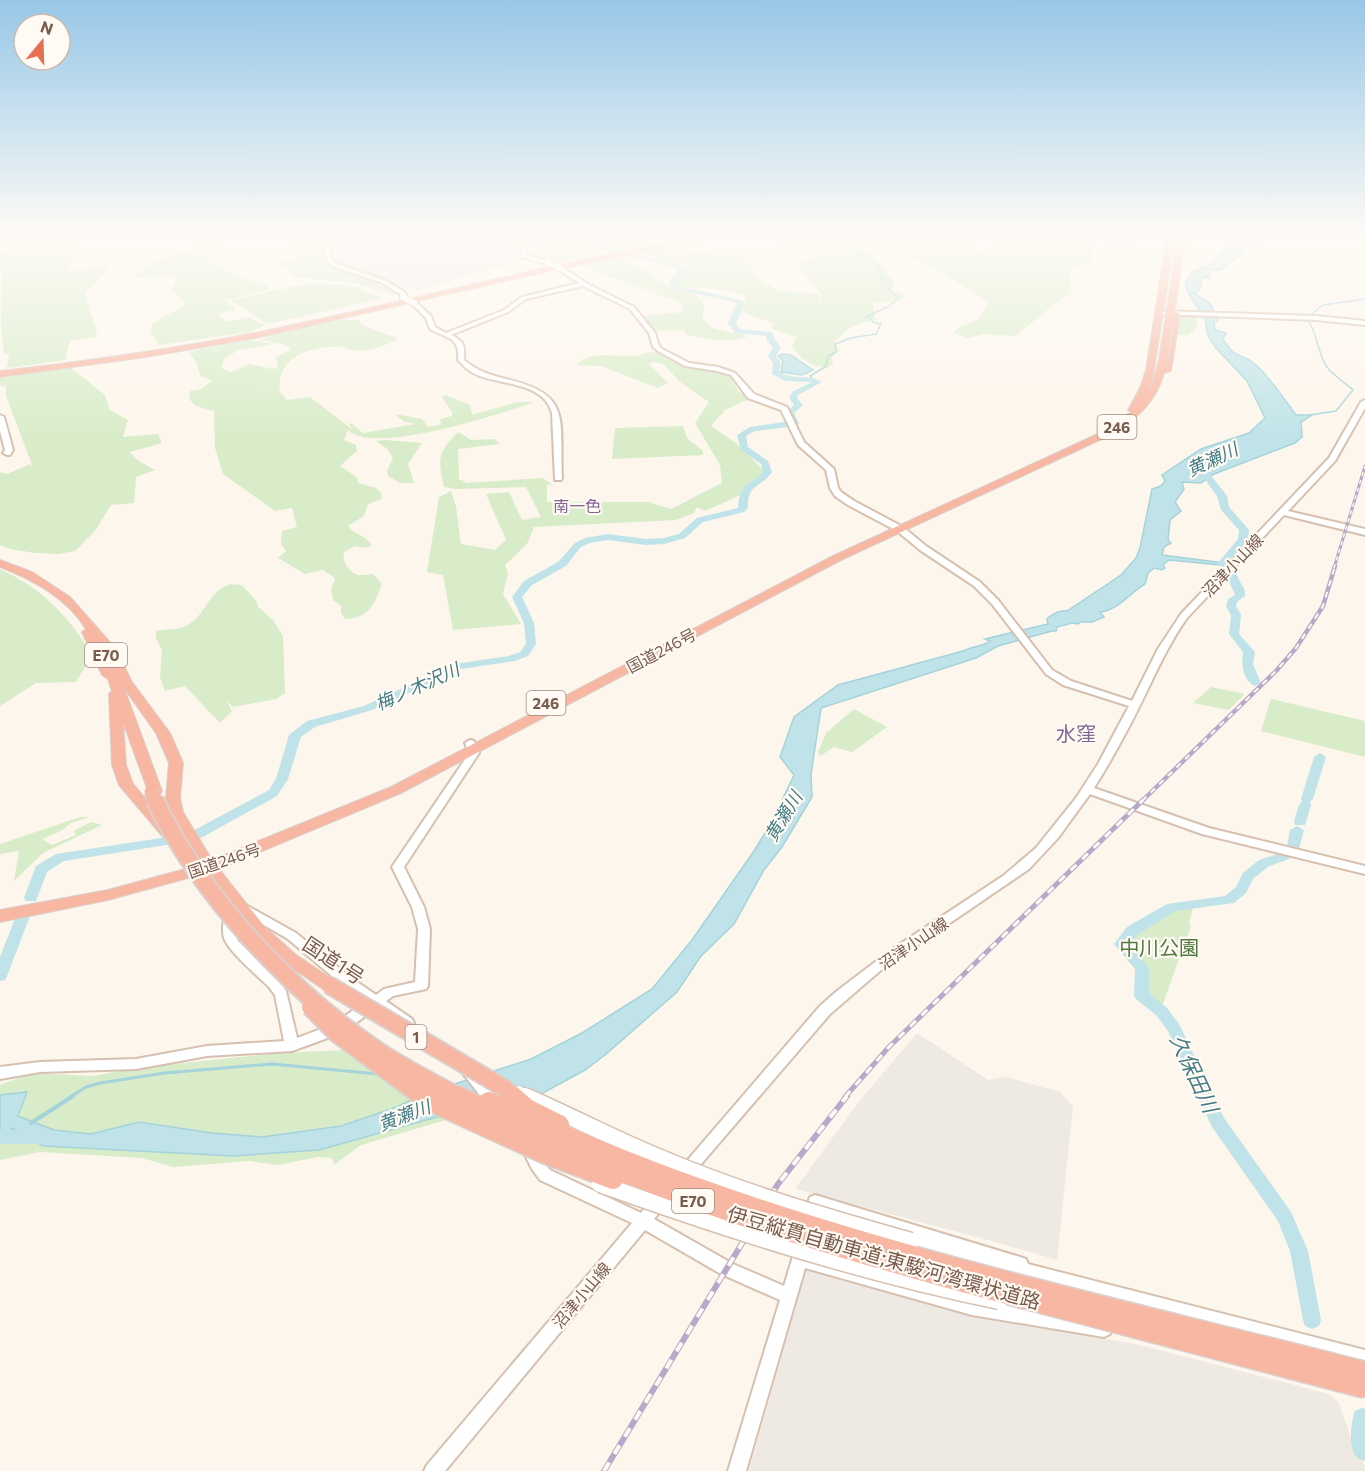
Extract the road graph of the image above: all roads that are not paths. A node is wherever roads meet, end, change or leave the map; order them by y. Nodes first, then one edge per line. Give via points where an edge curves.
1 (382, 306) edge
2 (417, 306) edge
3 (513, 306) edge
4 (627, 306) edge
5 (1160, 306) edge
6 (1168, 306) edge
7 (1170, 306) edge
8 (1159, 313) junction
9 (1176, 314) junction
10 (1365, 322) edge
11 (448, 334) junction
12 (1160, 360) junction
13 (0, 373) edge
14 (1365, 402) edge
15 (1130, 416) junction
16 (0, 417) edge
17 (7, 453) dead end
18 (558, 478) dead end
19 (1282, 512) junction
20 (896, 527) junction
21 (1365, 532) edge
22 (0, 564) edge
23 (91, 626) junction
24 (115, 694) junction
25 (1135, 705) junction
26 (471, 746) junction
27 (1087, 789) junction
28 (153, 792) junction
29 (199, 866) junction
30 (1365, 870) edge
31 (234, 910) junction
32 (6, 911) edge
33 (375, 1000) junction
34 (292, 1047) junction
35 (0, 1073) edge
36 (504, 1088) junction
37 (424, 1099) junction
38 (708, 1193) junction
39 (642, 1221) junction
40 (800, 1259) junction
41 (876, 1259) junction
42 (1064, 1280) junction
43 (789, 1296) junction
44 (1175, 1334) junction
45 (1365, 1358) edge
46 (1365, 1372) edge
47 (1365, 1383) edge
48 (1365, 1388) edge
49 (433, 1471) edge
50 (737, 1471) edge

1 - 13 highway via 248,337
2 - 11 street, bridge via 429,317 432,328
3 - 11 street
4 - 20 street via 652,333 660,350 687,365 732,374 751,396 784,409 801,443 830,469 838,494
5 - 8 highway
6 - 12 highway, 国道246号 / 246
7 - 12 highway, 国道246号 / 246, bridge
8 - 9 street
8 - 15 highway via 1145,388
9 - 10 street
9 - 15 highway via 1161,392 1134,420
11 - 18 street via 461,344 461,360 469,368 526,386 552,405
12 - 15 highway, 国道246号 / 246 via 1156,389 1142,409
14 - 19 street, 沼津小山線 via 1332,459
15 - 20 highway, 国道246号 / 246
16 - 17 street
19 - 21 street
19 - 25 street, 沼津小山線 via 1174,629
20 - 25 street via 977,584 1058,678
20 - 26 highway, 国道246号 / 246 via 757,593
22 - 23 highway, 伊豆縦貫自動車道;東駿河湾環状道路 / E70 via 57,592
22 - 24 highway, 伊豆縦貫自動車道;東駿河湾環状道路 / E70 via 68,606 100,654
23 - 28 highway, 伊豆縦貫自動車道;東駿河湾環状道路 / E70 via 105,653
23 - 29 highway, 国道1号 / 1 via 164,733 176,763 173,798
24 - 28 highway, 伊豆縦貫自動車道;東駿河湾環状道路 / E70
24 - 29 highway, 国道1号 / 1 via 120,765 126,785
25 - 27 street, 沼津小山線
26 - 29 highway, 国道246号 / 246
26 - 33 street via 471,758 398,867 424,929 421,986 398,989
27 - 30 street via 1206,831
27 - 39 street, 沼津小山線 via 1039,853 850,986
28 - 38 highway, 伊豆縦貫自動車道;東駿河湾環状道路 / E70, bridge via 186,851 240,919 314,994 346,1018 423,1068 519,1116 589,1148
28 - 41 highway, 伊豆縦貫自動車道;東駿河湾環状道路 / E70, bridge via 177,846 236,921 311,997 380,1052 497,1116 604,1167
29 - 31 highway, 国道1号 / 1
29 - 32 highway, 国道246号 / 246 via 108,895
31 - 33 street via 292,936
31 - 34 street via 229,936 281,994
31 - 36 highway, 国道1号 / 1, bridge via 289,958 329,985
31 - 37 highway, 国道1号 / 1, bridge via 305,1002 337,1034
33 - 34 street via 339,1028
33 - 39 street, bridge via 464,1064 525,1141 545,1175
34 - 35 street via 207,1051 136,1064 40,1067
36 - 38 highway, 国道1号, bridge via 527,1109
36 - 42 street, bridge via 708,1177 829,1218
37 - 41 highway, 国道1号, bridge via 596,1174 779,1234
37 - 44 street, bridge via 542,1162 664,1207 870,1272 1017,1305
38 - 46 highway, 伊豆縦貫自動車道;東駿河湾環状道路 / E70, bridge via 822,1230 983,1274
39 - 43 street via 727,1269
39 - 49 street, 沼津小山線
40 - 42 street via 815,1202
40 - 43 street
40 - 44 street via 972,1308 1135,1335
41 - 48 highway, 伊豆縦貫自動車道;東駿河湾環状道路 / E70, bridge
42 - 45 street
43 - 50 street
44 - 47 street

